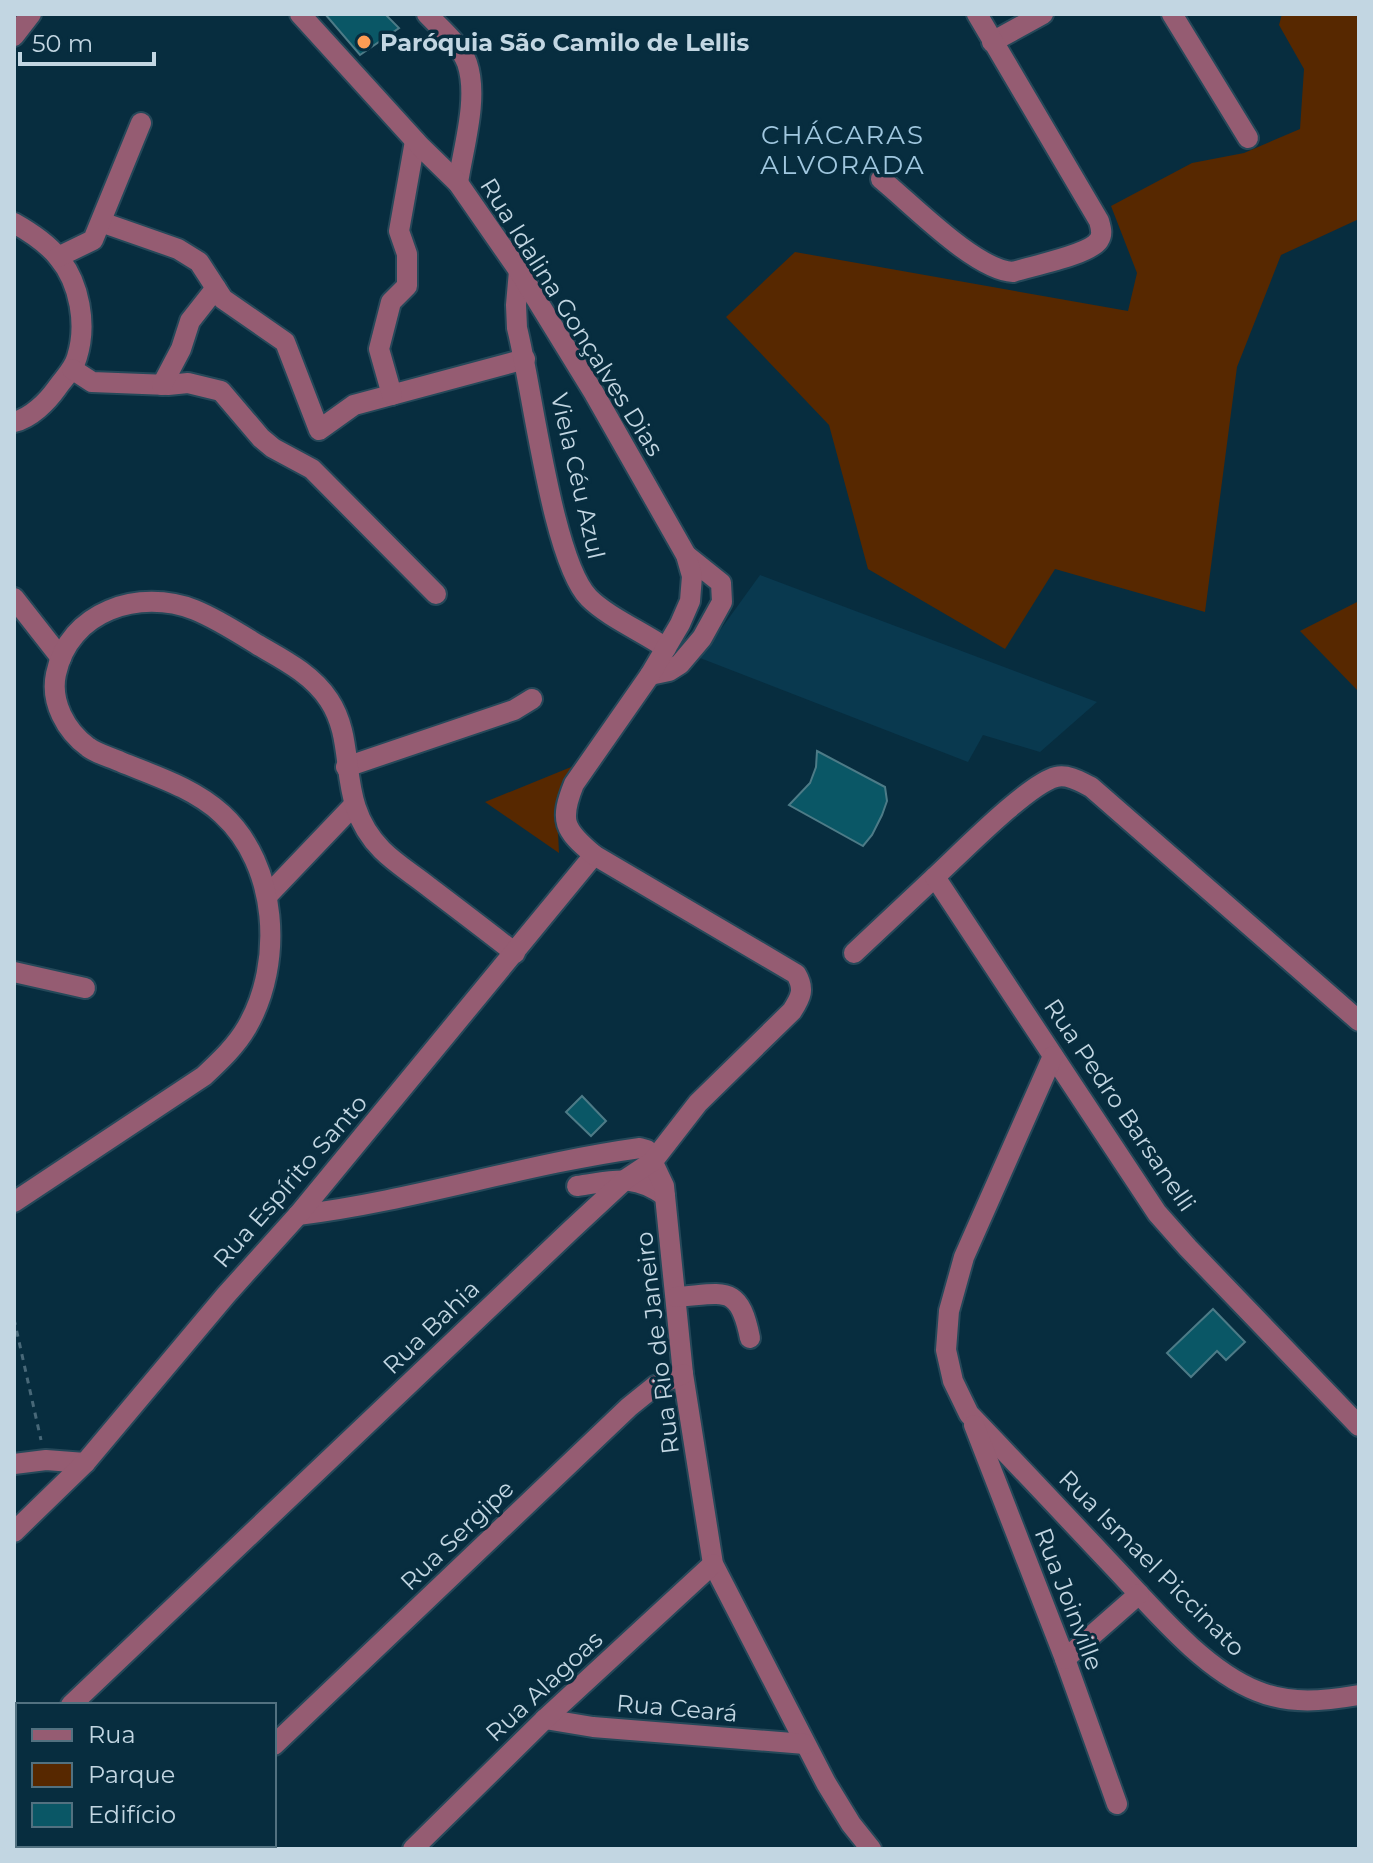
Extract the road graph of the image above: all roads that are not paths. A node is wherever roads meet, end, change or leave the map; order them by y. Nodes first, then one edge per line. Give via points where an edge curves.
1 (31, 14) edge
2 (300, 14) edge
3 (427, 14) edge
4 (977, 14) edge
5 (1043, 14) edge
6 (1172, 14) edge
7 (14, 36) edge
8 (992, 42) junction
9 (141, 123) dead end
10 (1248, 138) dead end
11 (415, 141) junction
12 (881, 179) dead end
13 (458, 183) junction
14 (101, 222) junction
15 (14, 223) edge
16 (58, 257) junction
17 (519, 271) junction
18 (216, 288) junction
19 (525, 359) junction
20 (72, 369) junction
21 (162, 385) junction
22 (392, 395) junction
23 (14, 422) edge
24 (686, 555) junction
25 (436, 594) dead end
26 (14, 598) edge
27 (666, 648) junction
28 (61, 658) junction
29 (650, 675) junction
30 (532, 699) dead end
31 (346, 767) junction
32 (353, 806) junction
33 (594, 855) junction
34 (935, 877) junction
35 (268, 895) junction
36 (515, 953) junction
37 (854, 953) dead end
38 (14, 972) edge
39 (85, 988) dead end
40 (1359, 1021) edge
41 (1053, 1056) junction
42 (581, 1156) junction
43 (653, 1161) junction
44 (626, 1179) junction
45 (577, 1186) junction
46 (665, 1196) junction
47 (14, 1202) edge
48 (298, 1215) junction
49 (571, 1230) junction
50 (676, 1297) junction
51 (750, 1338) dead end
52 (683, 1374) junction
53 (969, 1414) junction
54 (1359, 1426) edge
55 (85, 1463) junction
56 (14, 1464) edge
57 (14, 1532) edge
58 (713, 1564) junction
59 (1139, 1594) junction
60 (1065, 1659) junction
61 (1359, 1695) edge
62 (73, 1703) edge
63 (545, 1719) junction
64 (276, 1743) edge
65 (805, 1744) junction
66 (1117, 1804) dead end
67 (413, 1849) edge
68 (871, 1849) edge

1 - 7 street
2 - 11 street, Rua Idalina Gonçalves Dias
3 - 13 street via 467,63 471,108
4 - 8 street
5 - 8 street
6 - 10 street
8 - 12 street via 1099,221 1100,239 1088,249 1013,272 1000,271 975,258
9 - 14 street
11 - 13 street, Rua Idalina Gonçalves Dias
11 - 22 street via 399,231 407,254 407,286 391,302 379,349
13 - 17 street, Rua Idalina Gonçalves Dias
14 - 16 street via 93,240
14 - 18 street via 178,249 199,262
15 - 16 street
16 - 20 street via 79,304 82,331
17 - 19 street, Viela Céu Azul via 517,328
17 - 24 street, Rua Idalina Gonçalves Dias
18 - 21 street via 190,321
18 - 22 street via 223,299 285,342 319,430 354,405
19 - 22 street
19 - 27 street, Viela Céu Azul via 555,514 578,583 599,606
20 - 21 street via 92,382
20 - 23 street via 47,402
21 - 25 street via 188,383 221,391 261,438 312,469
24 - 27 street, Rua Idalina Gonçalves Dias via 692,576 690,601
24 - 29 street, Rua Idalina Gonçalves Dias via 721,583 722,602 680,664
26 - 28 street
27 - 29 street, Rua Idalina Gonçalves Dias
28 - 31 street via 86,622 124,603 193,609 297,667 315,683 340,720
28 - 35 street via 55,674 57,704 74,734 89,748 182,787 222,813 242,837
29 - 33 street via 574,784 566,804 568,830
30 - 31 street via 514,710
31 - 32 street
32 - 35 street
32 - 36 street via 381,850
33 - 36 street, Rua Espírito Santo
33 - 43 street, Rua Bahia via 796,974 802,985 792,1011 698,1103
34 - 37 street
34 - 40 street via 1036,786 1058,776 1075,779 1091,787
34 - 41 street, Rua Pedro Barsanelli
35 - 47 street via 270,952 262,988 248,1025 228,1053 204,1076
36 - 48 street, Rua Espírito Santo
38 - 39 street
41 - 53 street, Rua Ismael Piccinato via 964,1257 949,1311 946,1350
41 - 54 street, Rua Pedro Barsanelli via 1157,1213
42 - 43 street via 640,1148
42 - 45 street
42 - 48 street via 360,1208
43 - 44 street, Rua Bahia
43 - 46 street, Rua Rio de Janeiro
44 - 45 street
44 - 46 street via 644,1182
44 - 49 street, Rua Bahia
45 - 49 street
46 - 50 street, Rua Rio de Janeiro
48 - 55 street, Rua Espírito Santo
49 - 62 street, Rua Bahia
50 - 51 street via 728,1296 738,1302
50 - 52 street, Rua Rio de Janeiro
52 - 58 street, Rua Rio de Janeiro
52 - 64 street, Rua Sergipe via 655,1386 629,1407
53 - 59 street, Rua Ismael Piccinato
53 - 60 street, Rua Joinville
55 - 56 street
55 - 57 street, Rua Espírito Santo
58 - 63 street, Rua Alagoas
58 - 65 street, Rua Rio de Janeiro
59 - 60 street
59 - 61 street, Rua Ismael Piccinato via 1227,1676 1258,1692 1292,1701
60 - 66 street, Rua Joinville
63 - 65 street, Rua Ceará
63 - 67 street, Rua Alagoas
65 - 68 street, Rua Rio de Janeiro

